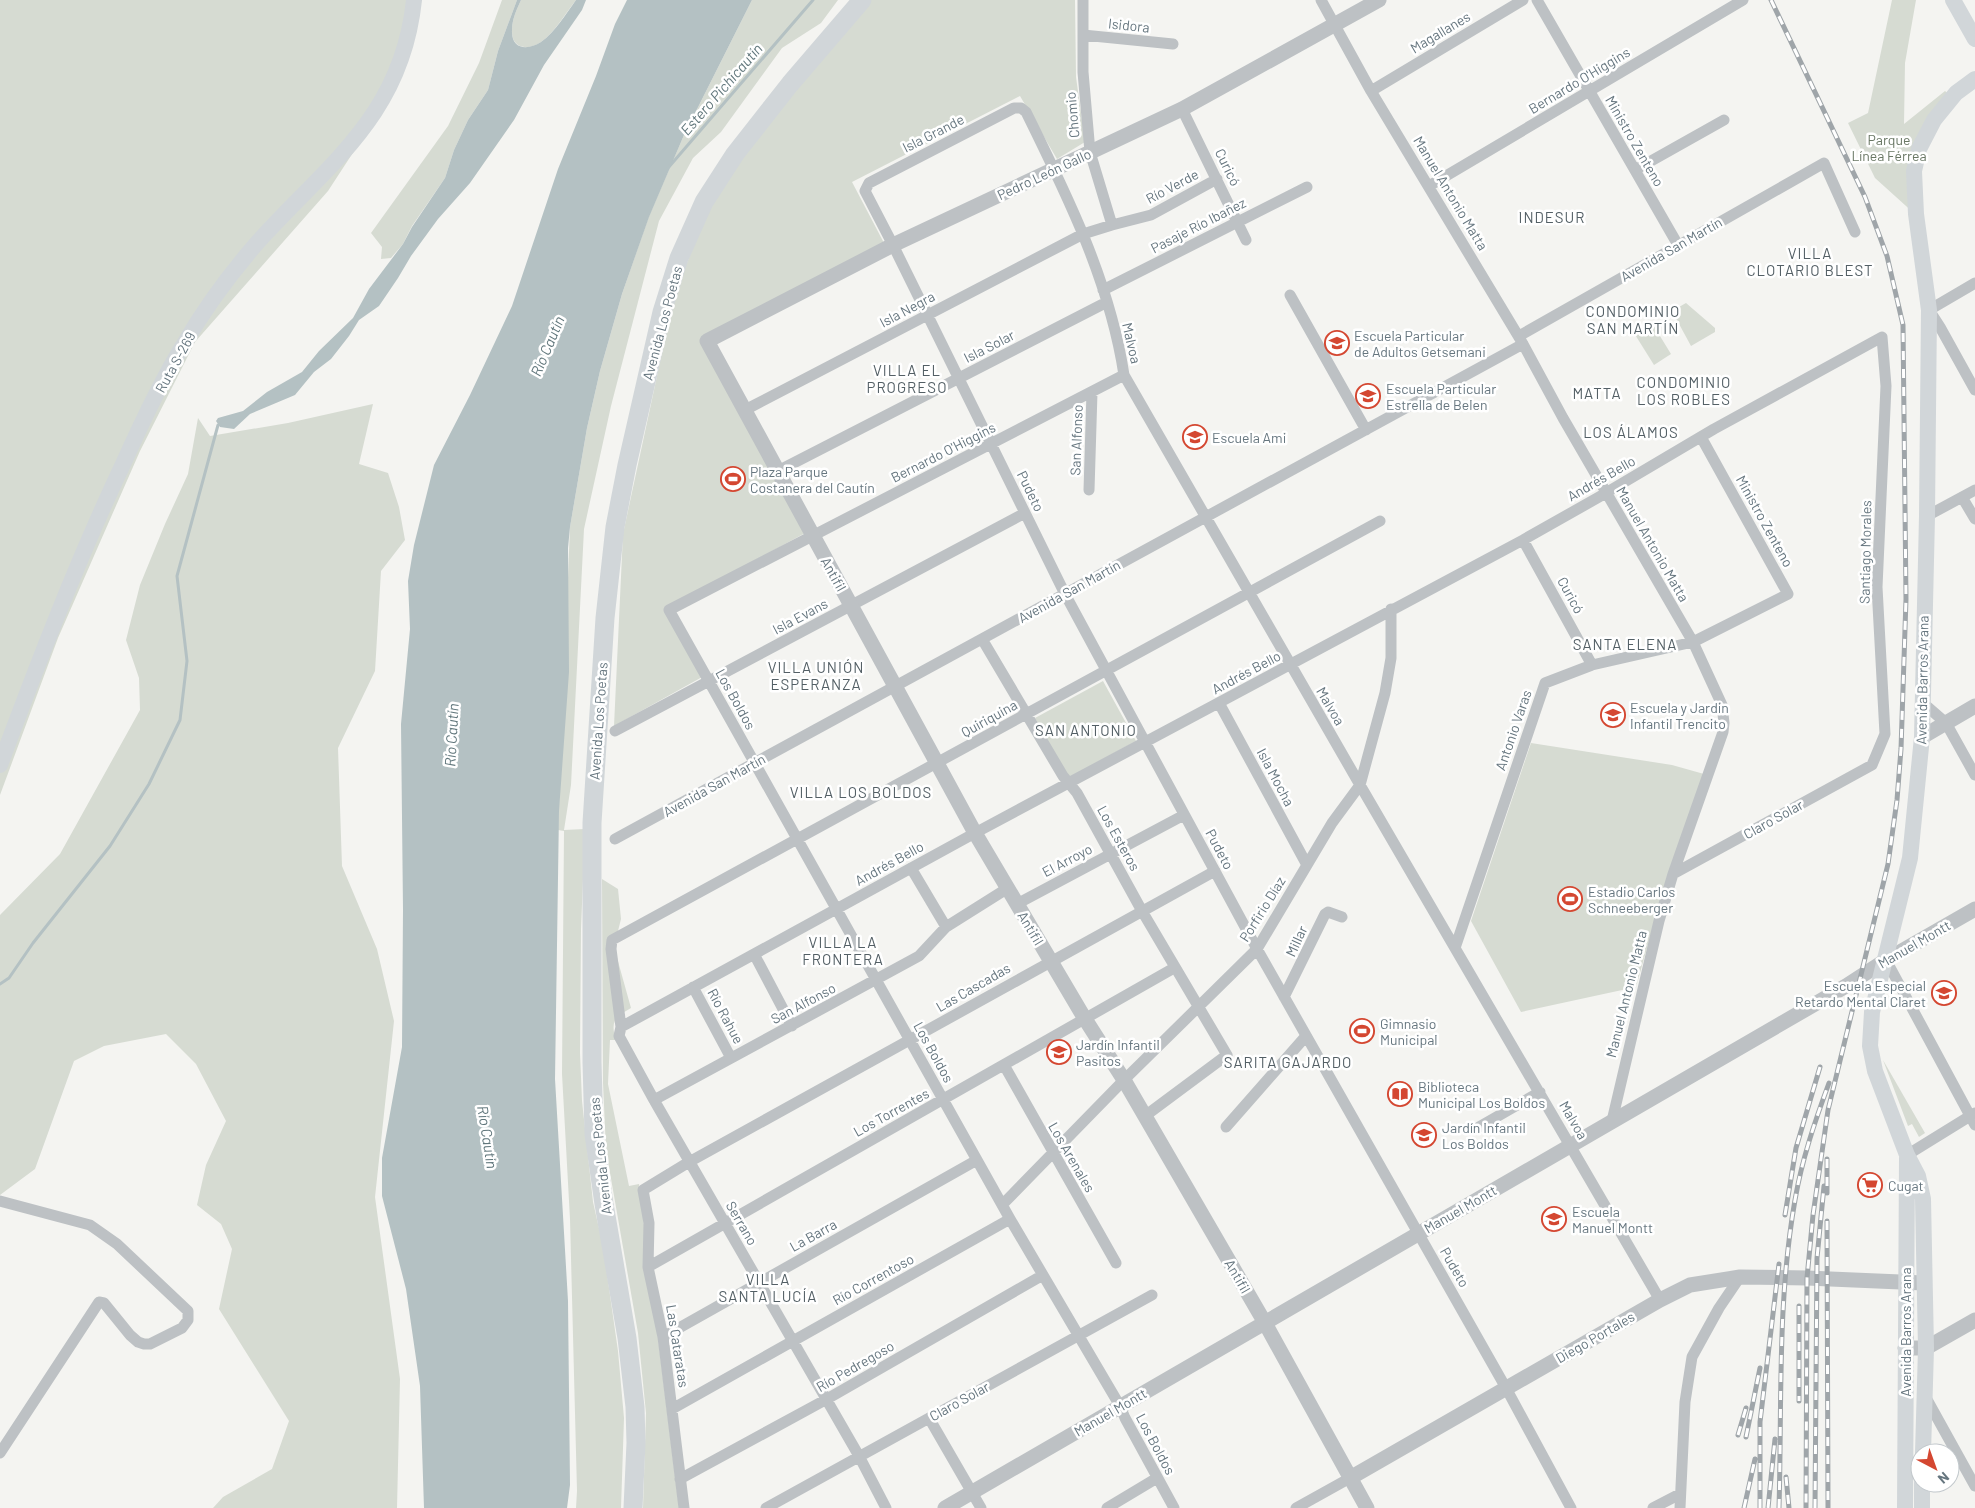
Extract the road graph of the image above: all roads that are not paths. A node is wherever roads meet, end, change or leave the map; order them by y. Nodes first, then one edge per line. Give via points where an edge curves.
1 (414, 0) edge
2 (862, 0) edge
3 (1083, 0) edge
4 (1321, 0) edge
5 (1379, 0) edge
6 (1523, 0) edge
7 (1537, 0) edge
8 (1743, 0) edge
9 (1953, 0) edge
10 (1334, 24) junction
11 (1082, 35) junction
12 (1975, 39) edge
13 (1173, 44) dead end
14 (1975, 79) edge
15 (1371, 91) junction
16 (1589, 91) junction
17 (1021, 108) joint
18 (1182, 109) junction
19 (1724, 120) dead end
20 (1090, 152) junction
21 (1054, 169) junction
22 (1635, 170) junction
23 (1217, 179) junction
24 (1307, 186) dead end
25 (1429, 186) junction
26 (865, 191) joint
27 (1238, 222) junction
28 (1112, 225) junction
29 (1855, 232) dead end
30 (1083, 234) junction
31 (1246, 240) dead end
32 (893, 245) junction
33 (1678, 245) junction
34 (1975, 283) edge
35 (1103, 290) junction
36 (1290, 295) dead end
37 (1107, 302) junction
38 (1929, 310) junction
39 (928, 315) junction
40 (1882, 337) joint
41 (1521, 340) junction
42 (707, 341) joint
43 (1124, 375) junction
44 (959, 379) junction
45 (1975, 390) edge
46 (1092, 392) junction
47 (745, 410) junction
48 (1366, 430) junction
49 (1701, 437) junction
50 (991, 444) junction
51 (778, 471) junction
52 (1090, 490) dead end
53 (1975, 490) edge
54 (1607, 492) junction
55 (1962, 497) junction
56 (1025, 513) junction
57 (1207, 516) junction
58 (1927, 516) junction
59 (1975, 519) edge
60 (1380, 521) dead end
61 (813, 536) junction
62 (1524, 540) junction
63 (1250, 592) junction
64 (1065, 594) junction
65 (1788, 594) joint
66 (851, 606) junction
67 (1392, 609) junction
68 (669, 610) joint
69 (982, 639) junction
70 (1693, 642) junction
71 (1291, 665) junction
72 (1592, 665) junction
73 (1106, 670) junction
74 (709, 681) junction
75 (895, 686) junction
76 (1220, 703) junction
77 (1923, 703) junction
78 (1975, 706) edge
79 (1026, 714) junction
80 (1946, 723) junction
81 (615, 731) dead end
82 (1922, 737) junction
83 (1145, 742) junction
84 (754, 763) junction
85 (937, 763) junction
86 (0, 765) edge
87 (1872, 765) joint
88 (1975, 775) edge
89 (1069, 783) junction
90 (1360, 785) junction
91 (1184, 815) junction
92 (975, 833) junction
93 (615, 838) dead end
94 (798, 839) junction
95 (1110, 854) junction
96 (1307, 865) junction
97 (911, 868) junction
98 (1214, 871) junction
99 (1673, 874) junction
100 (1008, 888) junction
101 (1017, 904) junction
102 (836, 909) junction
103 (1975, 909) edge
104 (1142, 911) junction
105 (1342, 917) dead end
106 (946, 926) junction
107 (612, 940) joint
108 (1455, 948) junction
109 (1257, 949) junction
110 (754, 954) junction
111 (1050, 960) junction
112 (1886, 960) junction
113 (1174, 968) junction
114 (877, 980) junction
115 (693, 987) junction
116 (1284, 997) junction
117 (1198, 1008) junction
118 (1085, 1019) junction
119 (792, 1026) junction
120 (621, 1027) junction
121 (1306, 1036) junction
122 (910, 1040) junction
123 (731, 1058) junction
124 (1004, 1066) junction
125 (1124, 1080) junction
126 (1540, 1092) junction
127 (654, 1100) junction
128 (944, 1100) junction
129 (1145, 1116) junction
130 (1973, 1118) edge
131 (1612, 1121) junction
132 (1226, 1127) dead end
133 (1479, 1127) dead end
134 (1571, 1145) junction
135 (1053, 1153) junction
136 (1907, 1155) junction
137 (977, 1160) junction
138 (689, 1162) junction
139 (643, 1190) joint
140 (0, 1201) edge
141 (1002, 1205) junction
142 (1010, 1218) junction
143 (725, 1224) junction
144 (1418, 1233) junction
145 (1116, 1263) dead end
146 (648, 1267) junction
147 (1043, 1275) junction
148 (1740, 1277) junction
149 (1905, 1282) junction
150 (759, 1283) junction
151 (1924, 1283) junction
152 (1152, 1295) dead end
153 (1660, 1300) junction
154 (1975, 1320) edge
155 (1265, 1322) junction
156 (1079, 1336) junction
157 (663, 1337) junction
158 (793, 1341) junction
159 (1905, 1348) junction
160 (1926, 1348) junction
161 (1506, 1388) junction
162 (1924, 1393) junction
163 (827, 1399) junction
164 (1120, 1406) junction
165 (672, 1409) junction
166 (929, 1418) junction
167 (1923, 1443) edge
168 (0, 1453) edge
169 (859, 1456) junction
170 (1157, 1478) junction
171 (1350, 1478) junction
172 (680, 1479) junction
173 (1975, 1486) edge
174 (972, 1492) junction
175 (1922, 1493) edge
176 (1680, 1494) junction
177 (633, 1508) edge
178 (684, 1508) edge
179 (766, 1508) edge
180 (886, 1508) edge
181 (945, 1508) edge
182 (981, 1508) edge
183 (1107, 1508) edge
184 (1174, 1508) edge
185 (1296, 1508) edge
186 (1367, 1508) edge
187 (1571, 1508) edge
188 (1653, 1508) edge
189 (1680, 1508) edge
190 (1905, 1508) edge
191 (1922, 1508) edge

1 - 86 main road, Ruta S-269 via 399,64 375,113 348,149 237,267 183,345 133,441 89,537 48,635
2 - 177 main road, Avenida Los Poetas via 735,154 704,202 662,312 615,528 605,618 592,823 592,1062 594,1134 635,1407
3 - 11 street, Chomio
4 - 10 street, Manuel Antonio Matta
5 - 10 street, Pedro León Gallo
6 - 15 street, Magallanes
7 - 16 street, Ministro Zenteno
8 - 16 street, Bernardo O'Higgins
9 - 12 main road
10 - 15 street, Manuel Antonio Matta
10 - 18 street, Pedro León Gallo
11 - 13 street, Isidora
11 - 20 street, Chomio
14 - 38 main road, Avenida Barros Arana via 1948,101 1923,139 1916,160 1916,214
15 - 25 street, Manuel Antonio Matta
16 - 22 street, Ministro Zenteno
16 - 25 street, Bernardo O'Higgins
17 - 21 street, Malvoa
17 - 26 street, Isla Grande via 1014,108 869,183
18 - 20 street, Pedro León Gallo
18 - 23 street, Curicó
19 - 22 street
20 - 21 street, Pedro León Gallo
20 - 28 street, Chomio
21 - 30 street, Malvoa
21 - 32 street, Pedro León Gallo
22 - 33 street, Ministro Zenteno
23 - 27 street, Curicó
23 - 28 street, Río Verde via 1151,215
24 - 27 street, Pasaje Río Ibañez
25 - 41 street, Manuel Antonio Matta
26 - 32 street, Pudeto
27 - 31 street, Curicó
27 - 35 street, Pasaje Río Ibañez
28 - 30 street, Río Verde
29 - 33 street, Avenida San Martín via 1824,163
30 - 35 street, Malvoa
30 - 39 street, Isla Negra
32 - 39 street, Pudeto
32 - 42 street, Pedro León Gallo
33 - 41 street, Avenida San Martín
34 - 38 street
35 - 37 street, Malvoa
36 - 48 street
37 - 43 street, Malvoa
37 - 44 street, Isla Solar
38 - 45 street
38 - 58 main road, Avenida Barros Arana
39 - 44 street, Pudeto
39 - 47 street, Isla Negra
40 - 49 street, Andrés Bello
40 - 87 street, Santiago Morales via 1886,386 1877,588 1885,734
41 - 48 street, Avenida San Martín
41 - 54 street, Manuel Antonio Matta
42 - 47 street, Antifil
43 - 46 street, Bernardo O'Higgins
43 - 57 street, Malvoa
44 - 50 street, Pudeto
44 - 51 street, Isla Solar
46 - 50 street, Bernardo O'Higgins
46 - 52 street, San Alfonso
47 - 51 street, Antifil
48 - 57 street, Avenida San Martín
49 - 54 street, Andrés Bello
49 - 65 street, Ministro Zenteno
50 - 56 street, Pudeto
50 - 61 street, Bernardo O'Higgins
51 - 61 street, Antifil
53 - 55 street
54 - 62 street, Andrés Bello
54 - 70 street, Manuel Antonio Matta
55 - 58 street
55 - 59 street
56 - 64 street, Pudeto
56 - 66 street, Isla Evans
57 - 63 street, Malvoa
57 - 64 street, Avenida San Martín
58 - 77 main road, Avenida Barros Arana
60 - 63 street, Quiriquina
61 - 66 street, Antifil
61 - 68 street, Bernardo O'Higgins
62 - 67 street, Andrés Bello
62 - 72 street, Curicó
63 - 71 street, Malvoa
63 - 73 street, Quiriquina
64 - 69 street, Avenida San Martín
64 - 73 street, Pudeto
65 - 70 street, Antonio Varas
66 - 74 street, Isla Evans
66 - 75 street, Antifil
67 - 71 street, Andrés Bello
67 - 90 street, Porfirio Díaz via 1386,693
68 - 74 street, Los Boldos
69 - 75 street, Avenida San Martín
69 - 79 street, Los Esteros
70 - 72 street, Antonio Varas
70 - 99 street, Manuel Antonio Matta via 1720,698 1724,722 1720,742
71 - 76 street, Andrés Bello
71 - 90 street, Malvoa
72 - 108 street, Antonio Varas via 1545,683
73 - 79 street, Quiriquina
73 - 83 street, Pudeto
74 - 81 street, Isla Evans
74 - 84 street, Los Boldos
75 - 84 street, Avenida San Martín
75 - 85 street, Antifil
76 - 83 street, Andrés Bello
76 - 96 street, Isla Mocha
77 - 80 street
77 - 82 main road, Avenida Barros Arana
78 - 80 street
79 - 85 street, Quiriquina
79 - 89 street, Los Esteros
80 - 82 street
80 - 88 street
82 - 112 main road, Avenida Barros Arana via 1910,858
83 - 89 street, Andrés Bello
83 - 91 street, Pudeto
84 - 93 street, Avenida San Martín
84 - 94 street, Los Boldos
85 - 92 street, Antifil
85 - 94 street, Quiriquina
87 - 99 street, Claro Solar
89 - 92 street, Andrés Bello
89 - 95 street, Los Esteros
90 - 96 street, Porfirio Díaz
90 - 108 street, Malvoa
91 - 95 street, El Arroyo
91 - 98 street, Pudeto
92 - 97 street, Andrés Bello
92 - 100 street, Antifil
94 - 102 street, Los Boldos
94 - 107 street, Quiriquina
95 - 101 street, El Arroyo
95 - 104 street, Los Esteros
96 - 109 street, Porfirio Díaz
97 - 102 street, Andrés Bello
97 - 106 street
98 - 104 street, Las Cascadas
98 - 109 street, Pudeto
99 - 131 street, Manuel Antonio Matta
100 - 101 street, Antifil
100 - 106 street, San Alfonso
101 - 111 street, Antifil
102 - 110 street, Andrés Bello
102 - 114 street, Los Boldos
103 - 112 street, Manuel Montt
104 - 111 street, Las Cascadas
104 - 113 street, Los Esteros
105 - 116 street, Millar via 1325,914
106 - 114 street, San Alfonso via 919,956
107 - 120 street, Serrano via 610,949
108 - 126 street, Malvoa
109 - 116 street, Pudeto
109 - 117 street, Porfirio Díaz
110 - 115 street, Andrés Bello
110 - 119 street
111 - 118 street, Antifil
111 - 122 street, Las Cascadas
112 - 130 street
112 - 131 street, Manuel Montt
112 - 136 main road, Avenida Barros Arana via 1872,1012 1870,1046 1875,1071
113 - 117 street, Los Esteros
113 - 118 street, Los Torrentes
114 - 119 street, San Alfonso
114 - 122 street, Los Boldos
115 - 120 street, Andrés Bello
115 - 123 street, Río Rahue
116 - 121 street, Pudeto
117 - 125 street, Porfirio Díaz
117 - 129 street, Los Esteros via 1227,1054
118 - 124 street, Los Torrentes
118 - 125 street, Antifil
119 - 123 street, San Alfonso
120 - 127 street, Serrano via 619,1036
121 - 132 street
121 - 144 street, Pudeto
122 - 128 street, Los Boldos
122 - 138 street, Las Cascadas
123 - 127 street, San Alfonso
124 - 128 street, Los Torrentes
124 - 135 street, Los Arenales
125 - 129 street, Antifil
125 - 135 street, Porfirio Díaz
126 - 133 street
126 - 134 street, Malvoa
127 - 138 street, Serrano
128 - 137 street, Los Boldos
128 - 143 street, Los Torrentes
129 - 155 street, Antifil
130 - 136 street
131 - 134 street, Manuel Montt
134 - 144 street, Manuel Montt
134 - 153 street, Malvoa
135 - 141 street, Porfirio Díaz
135 - 145 street, Los Arenales
136 - 149 main road, Avenida Barros Arana
136 - 151 main road, Avenida Barros Arana via 1918,1176 1924,1199
137 - 141 street, Los Boldos
137 - 150 street, La Barra
138 - 139 street, Las Cascadas
138 - 143 street, Serrano
139 - 146 street, Las Cataratas via 649,1223
140 - 168 street via 90,1225 117,1244 188,1311 188,1320 182,1328 144,1344 130,1334 104,1303 99,1302
141 - 142 street, Los Boldos
142 - 147 street, Los Boldos
142 - 158 street, Río Correntoso
143 - 146 street, Los Torrentes
143 - 150 street, Serrano
144 - 155 street, Manuel Montt
144 - 161 street, Pudeto
146 - 157 street, Las Cataratas
147 - 156 street, Los Boldos
147 - 163 street, Río Pedregoso
148 - 149 street, Diego Portales
148 - 153 street, Diego Portales via 1690,1285
148 - 176 street via 1692,1357 1685,1402
149 - 151 street, Diego Portales
149 - 159 main road, Avenida Barros Arana
150 - 157 street, La Barra
150 - 158 street, Serrano
151 - 160 main road, Avenida Barros Arana
152 - 156 street, Claro Solar
153 - 161 street, Diego Portales
154 - 160 street
155 - 164 street, Manuel Montt
155 - 171 street, Antifil
156 - 164 street, Los Boldos
156 - 166 street, Claro Solar
157 - 165 street, Las Cataratas
158 - 163 street, Serrano
158 - 165 street, Río Correntoso
159 - 160 street
159 - 190 main road, Avenida Barros Arana
160 - 162 main road, Avenida Barros Arana
161 - 171 street, Diego Portales
161 - 187 street, Pudeto
162 - 167 main road, Avenida Barros Arana
162 - 173 street
163 - 169 street, Serrano
163 - 172 street, Río Pedregoso
164 - 170 street, Los Boldos
164 - 174 street, Manuel Montt
165 - 172 street, Las Cataratas
166 - 169 street, Claro Solar
166 - 174 street
169 - 179 street, Claro Solar
169 - 180 street, Serrano
170 - 183 street
170 - 184 street, Los Boldos
171 - 185 street, Diego Portales
171 - 186 street, Antifil
172 - 178 street, Las Cataratas
174 - 181 street, Manuel Montt
174 - 182 street
175 - 191 main road
176 - 188 street
176 - 189 street

